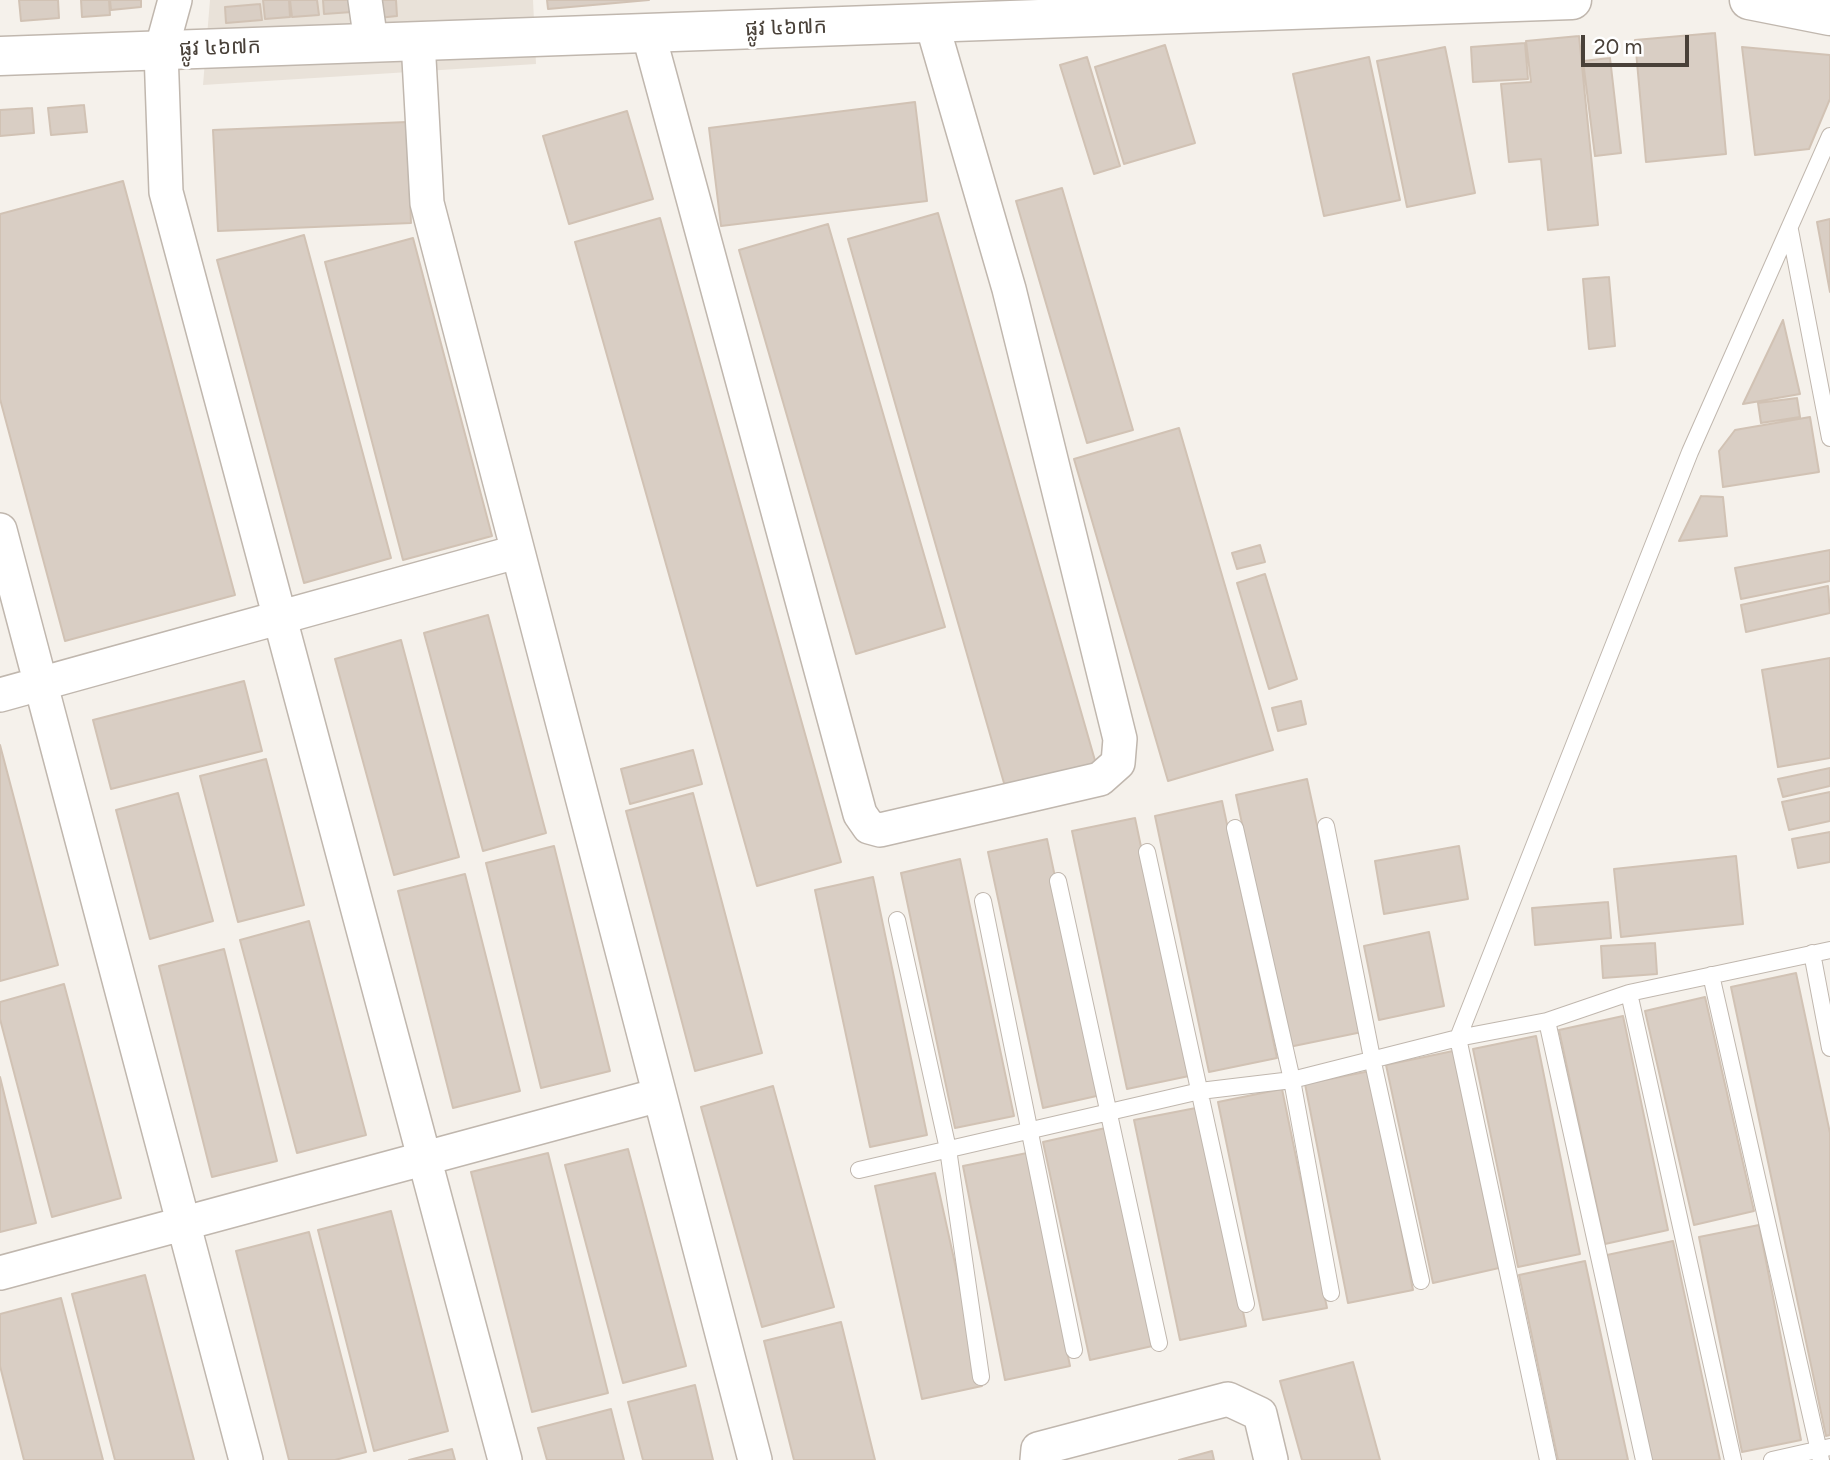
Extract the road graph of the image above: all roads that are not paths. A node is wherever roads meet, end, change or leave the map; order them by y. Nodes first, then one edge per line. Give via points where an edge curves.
1 (175, 0) edge
2 (365, 0) edge
3 (1573, 0) edge
4 (1749, 0) edge
5 (1830, 16) edge
6 (932, 24) junction
7 (648, 33) junction
8 (418, 41) junction
9 (371, 42) junction
10 (161, 51) junction
11 (0, 56) edge
12 (1830, 136) edge
13 (1790, 230) junction
14 (1830, 438) edge
15 (0, 530) edge
16 (516, 552) junction
17 (279, 617) junction
18 (41, 684) junction
19 (0, 695) edge
20 (1326, 825) dead end
21 (1235, 828) dead end
22 (1147, 852) dead end
23 (1058, 881) dead end
24 (983, 901) dead end
25 (897, 920) dead end
26 (1830, 950) edge
27 (1812, 953) junction
28 (1711, 975) junction
29 (1629, 993) junction
30 (1546, 1021) junction
31 (1458, 1038) junction
32 (1830, 1048) edge
33 (1372, 1058) junction
34 (1292, 1080) junction
35 (1200, 1091) junction
36 (659, 1095) junction
37 (1110, 1111) junction
38 (1027, 1131) junction
39 (948, 1149) junction
40 (424, 1159) junction
41 (859, 1170) dead end
42 (184, 1224) junction
43 (0, 1273) edge
44 (1421, 1281) dead end
45 (1331, 1293) dead end
46 (1246, 1304) dead end
47 (1159, 1343) dead end
48 (1074, 1350) dead end
49 (981, 1377) dead end
50 (1823, 1452) edge
51 (246, 1460) edge
52 (505, 1460) edge
53 (755, 1460) edge
54 (1037, 1460) edge
55 (1271, 1460) edge
56 (1548, 1460) edge
57 (1644, 1460) edge
58 (1733, 1460) edge
59 (1772, 1460) edge

1 - 10 street
2 - 9 street
3 - 6 street, ផ្លូវ ៤៦៧ក
4 - 5 street
6 - 7 street, ផ្លូវ ៤៦៧ក
6 - 7 street via 1009,289 1120,739 1118,762 1100,779 880,830 869,827 860,814
7 - 8 street, ផ្លូវ ៤៦៧ក
8 - 9 street, ផ្លូវ ៤៦៧ក
8 - 16 street via 427,203
9 - 10 street, ផ្លូវ ៤៦៧ក
10 - 11 street, ផ្លូវ ៤៦៧ក
10 - 17 street via 166,192
12 - 13 lane
13 - 14 lane
13 - 31 lane via 1690,452
15 - 18 street
16 - 17 street
16 - 36 street
17 - 18 street
17 - 40 street
18 - 19 street
18 - 42 street
20 - 33 lane
21 - 34 lane
22 - 35 lane
23 - 37 lane
24 - 38 lane
25 - 39 lane
26 - 27 lane
27 - 28 lane
27 - 32 lane
28 - 29 lane
28 - 50 lane
29 - 30 lane
29 - 58 lane
30 - 31 lane
30 - 57 lane
31 - 33 lane
31 - 56 lane
33 - 34 lane
33 - 44 lane
34 - 35 lane
34 - 45 lane
35 - 37 lane
35 - 46 lane
36 - 40 street
36 - 53 street
37 - 38 lane
37 - 47 lane
38 - 39 lane
38 - 48 lane
39 - 41 lane
39 - 49 lane
40 - 42 street
40 - 52 street
42 - 43 street
42 - 51 street
50 - 59 lane
54 - 55 street via 1038,1449 1228,1399 1260,1414

